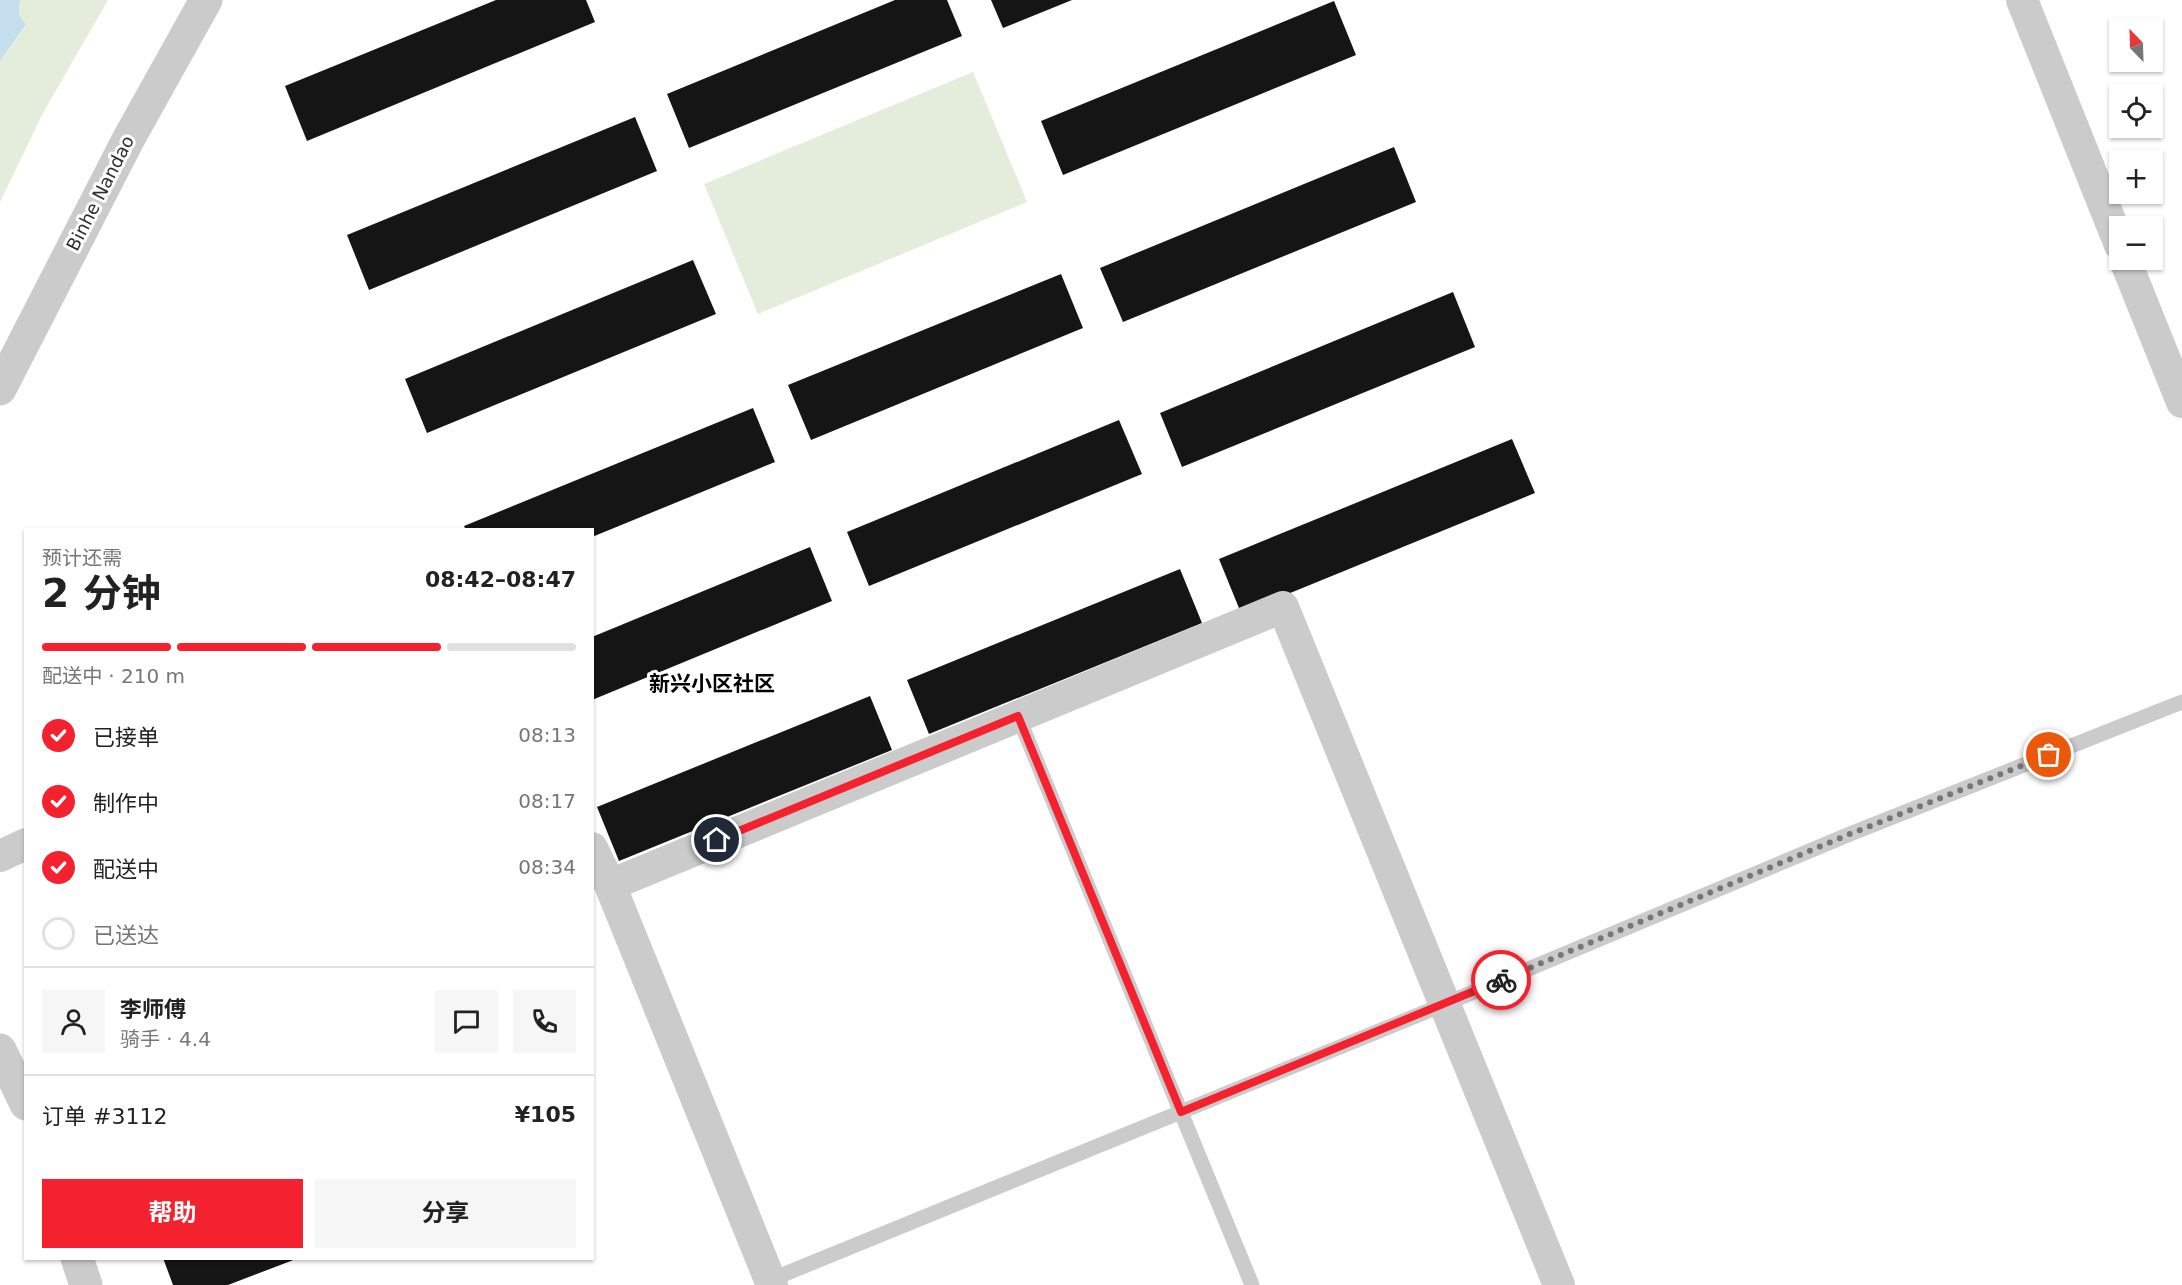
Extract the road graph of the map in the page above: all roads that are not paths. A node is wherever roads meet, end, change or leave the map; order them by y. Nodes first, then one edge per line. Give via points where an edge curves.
1 (206, 0) edge
2 (2022, 0) edge
3 (2109, 218) edge
4 (2129, 270) edge
5 (0, 389) edge
6 (2182, 402) edge
7 (2182, 702) edge
8 (1018, 716) junction
9 (24, 845) edge
10 (594, 852) edge
11 (0, 856) edge
12 (610, 885) junction
13 (1445, 1004) junction
14 (0, 1050) edge
15 (24, 1100) edge
16 (1181, 1112) junction
17 (78, 1260) edge
18 (771, 1283) edge
19 (86, 1285) edge
20 (1252, 1285) edge
21 (1559, 1285) edge

1 - 5 street, Binhe Nandao via 129,138
2 - 3 street
4 - 6 street
7 - 13 lane via 1850,834
8 - 12 street
8 - 13 street via 1283,607
8 - 16 lane
9 - 11 street
10 - 12 street
12 - 18 street
13 - 16 lane
13 - 21 street
14 - 15 street
16 - 18 lane
16 - 20 lane
17 - 19 street

